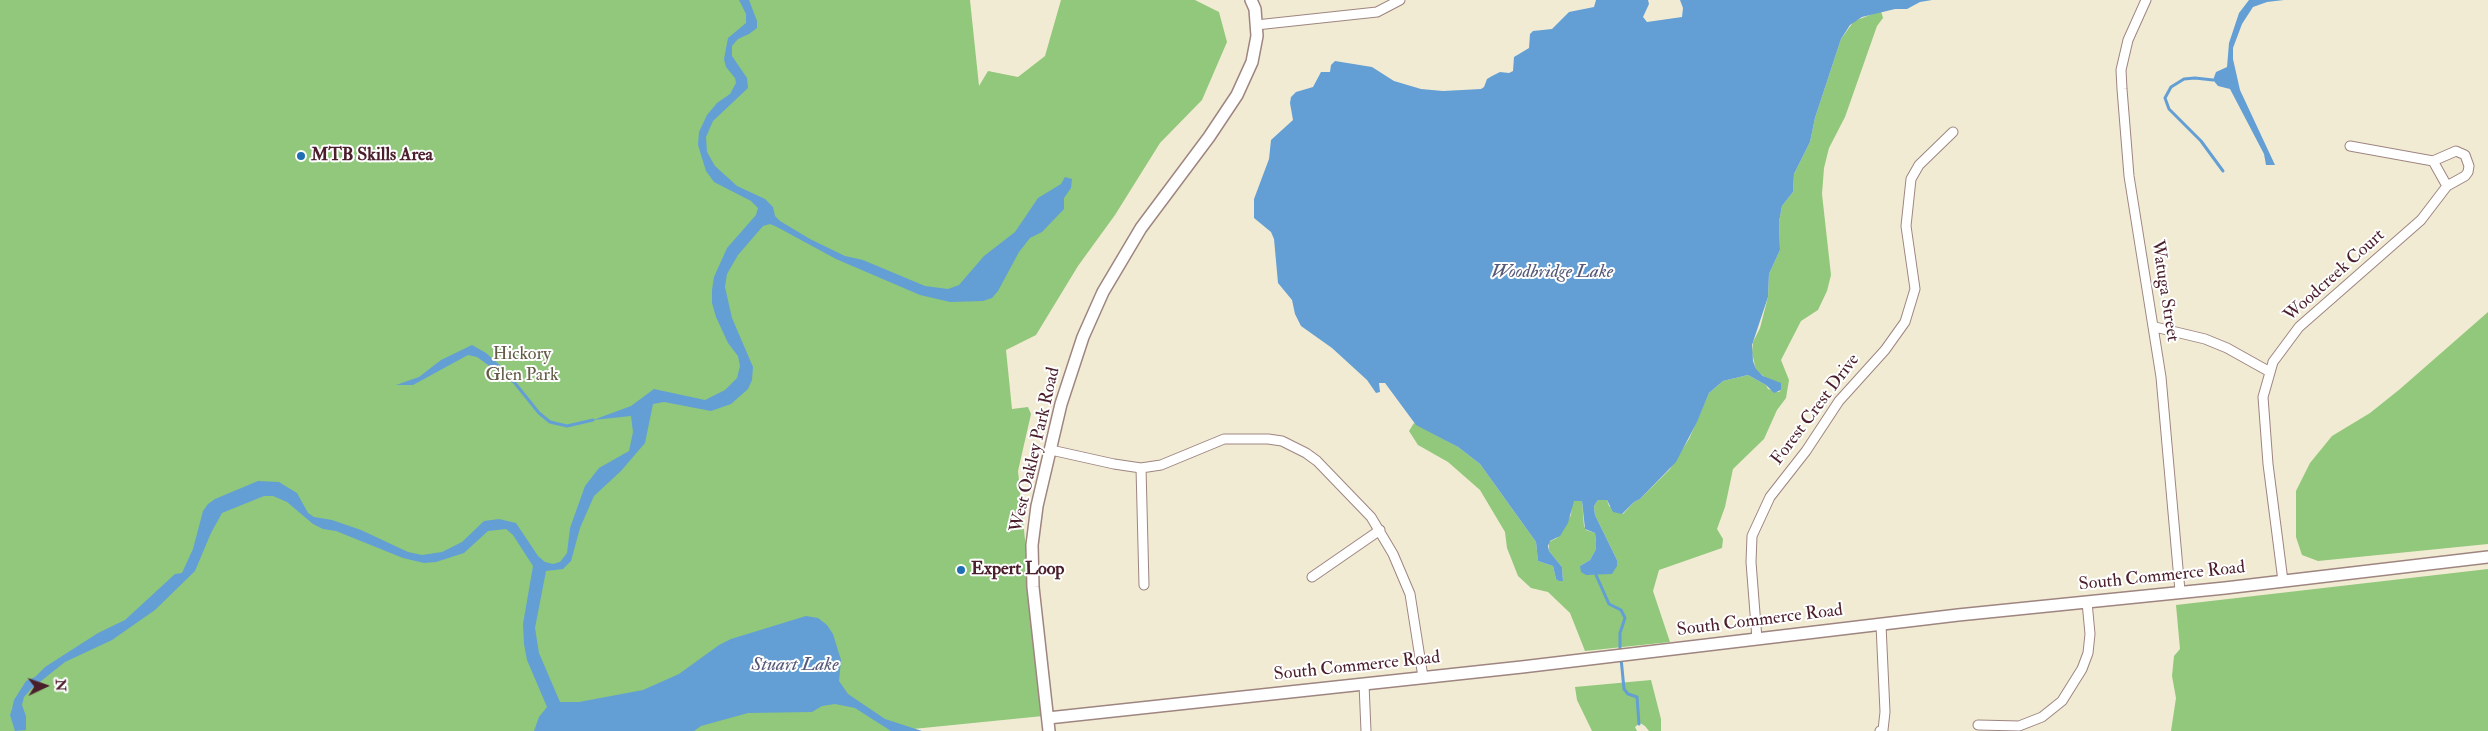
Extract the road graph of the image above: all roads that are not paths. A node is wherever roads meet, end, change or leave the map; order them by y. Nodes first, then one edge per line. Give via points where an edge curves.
1 (1251, 0) edge
2 (1400, 0) edge
3 (2146, 0) edge
4 (1256, 25) junction
5 (1953, 132) dead end
6 (2350, 146) dead end
7 (2432, 161) junction
8 (2447, 186) junction
9 (2155, 327) junction
10 (2270, 372) junction
11 (1051, 450) junction
12 (1141, 468) junction
13 (1380, 530) junction
14 (2488, 557) edge
15 (1312, 577) dead end
16 (2283, 580) junction
17 (1144, 585) dead end
18 (2180, 591) junction
19 (2087, 602) junction
20 (1881, 625) junction
21 (1757, 639) junction
22 (1423, 677) junction
23 (1364, 684) junction
24 (1048, 718) junction
25 (1978, 725) dead end
26 (1049, 731) edge
27 (1366, 731) edge
28 (1880, 731) edge

1 - 4 street, West Oakley Park Road
2 - 4 street via 1377,12
3 - 9 street, Watuga Street via 2128,40 2121,70 2129,176
4 - 11 street, West Oakley Park Road via 1252,62 1237,95 1141,228 1103,292 1083,337 1061,404
5 - 21 street, Forest Crest Drive via 1918,165 1911,179 1906,226 1915,289 1905,322 1885,350 1839,401 1770,497 1752,536
6 - 7 street
7 - 8 street
7 - 8 street, Woodcreek Court via 2456,151 2465,155 2468,172
8 - 10 street, Woodcreek Court via 2421,220 2299,327 2273,362
9 - 10 street via 2205,339
9 - 18 street, Watuga Street
10 - 16 street, Woodcreek Court via 2263,397
11 - 12 street
11 - 24 street, West Oakley Park Road via 1037,506 1032,545 1033,587
12 - 13 street via 1161,464 1224,439 1282,441 1317,462
12 - 17 street
13 - 15 street
13 - 22 street via 1410,594
14 - 16 street, South Commerce Road
16 - 18 street, South Commerce Road
18 - 19 street, South Commerce Road
19 - 20 street, South Commerce Road
19 - 25 street via 2088,653 2062,701 2042,717 2019,726
20 - 21 street, South Commerce Road
20 - 28 street via 1885,712 1883,730
21 - 22 street, South Commerce Road
22 - 23 street, South Commerce Road
23 - 24 street, South Commerce Road
23 - 27 street
24 - 26 street

